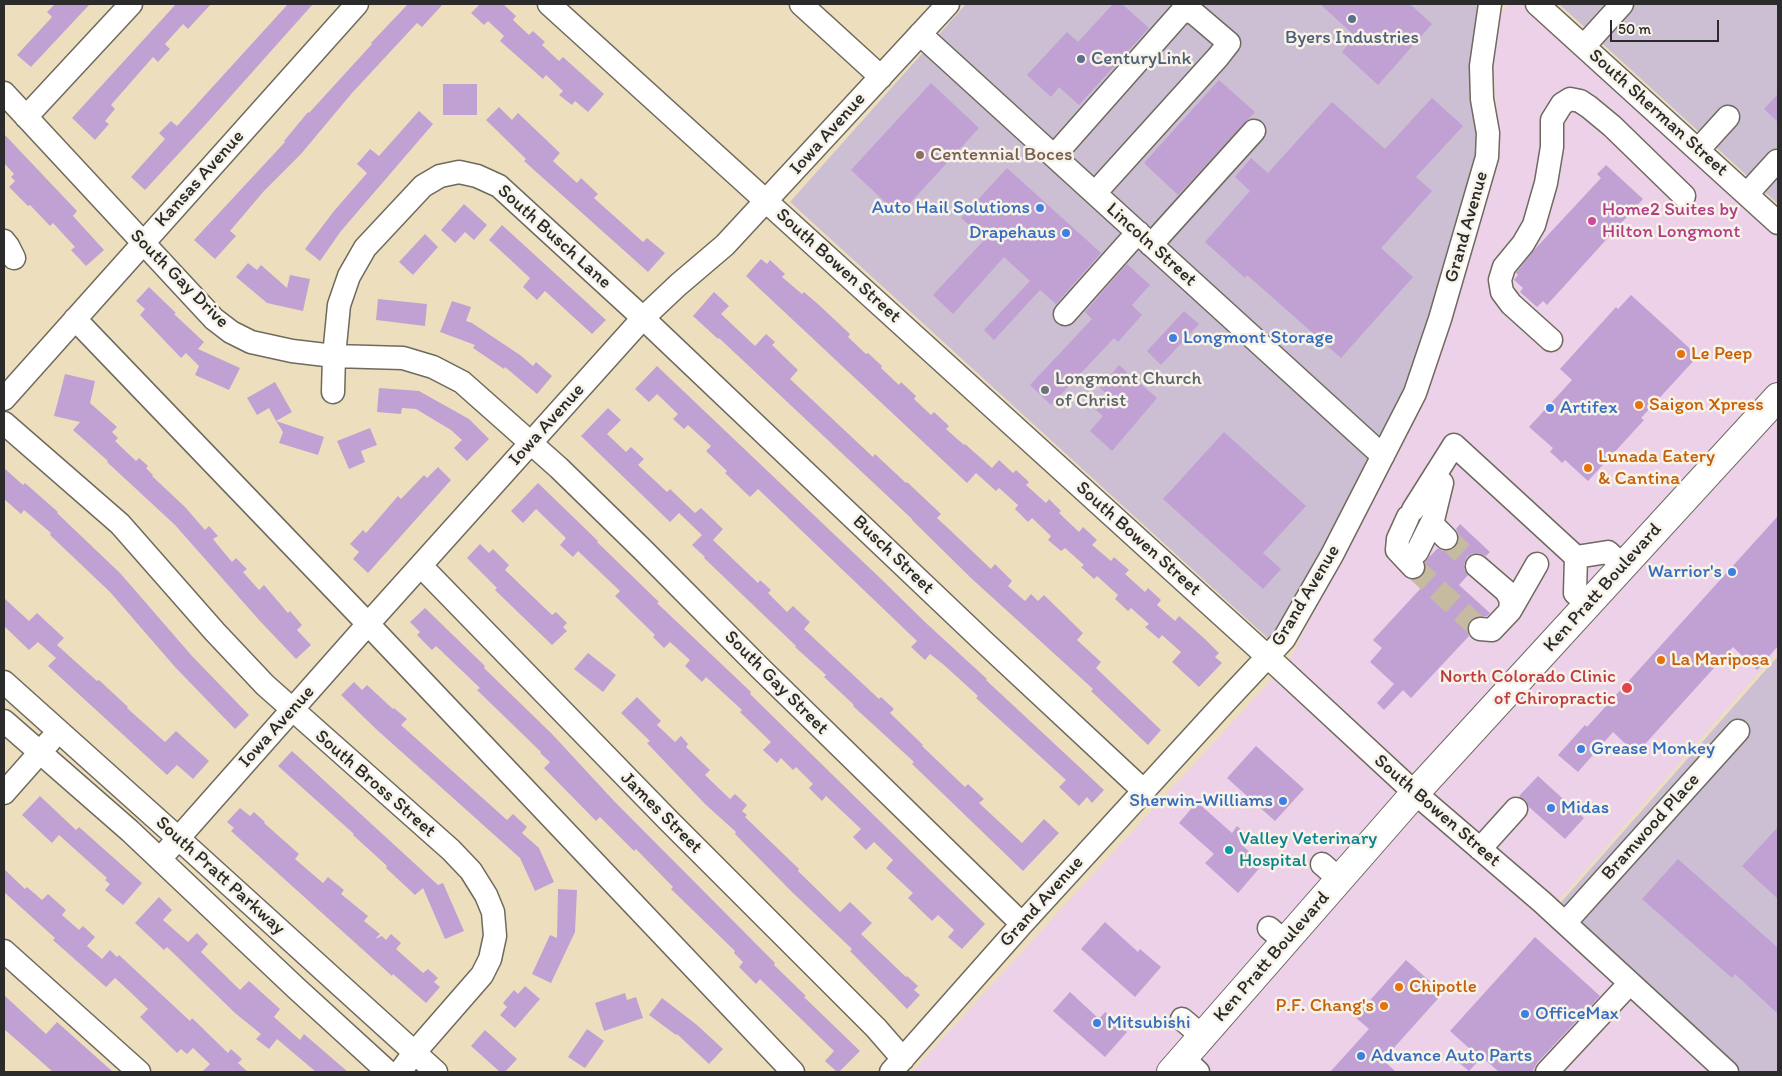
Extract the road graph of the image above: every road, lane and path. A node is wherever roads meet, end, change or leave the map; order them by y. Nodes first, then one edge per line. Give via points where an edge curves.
1 (130, 4) edge
2 (357, 4) edge
3 (549, 4) edge
4 (801, 4) edge
5 (948, 4) edge
6 (1490, 4) edge
7 (1537, 4) edge
8 (1622, 4) edge
9 (920, 34) junction
10 (1584, 46) junction
11 (881, 77) junction
12 (4, 93) edge
13 (26, 117) junction
14 (1728, 117) dead end
15 (1254, 131) dead end
16 (1698, 150) junction
17 (1054, 156) junction
18 (1777, 161) edge
19 (1095, 193) junction
20 (1747, 194) junction
21 (1684, 196) dead end
22 (767, 202) junction
23 (1778, 223) edge
24 (1145, 238) junction
25 (142, 243) junction
26 (1064, 314) dead end
27 (643, 318) junction
28 (75, 319) junction
29 (1551, 340) dead end
30 (334, 356) junction
31 (332, 392) dead end
32 (1778, 397) edge
33 (4, 399) edge
34 (4, 422) edge
35 (530, 442) junction
36 (1383, 456) junction
37 (1446, 538) tunnel mouth
38 (1576, 557) junction
39 (421, 566) junction
40 (1477, 566) tunnel mouth
41 (1623, 566) junction
42 (1497, 583) junction
43 (1588, 604) junction
44 (1510, 611) junction
45 (368, 624) junction
46 (1480, 629) dead end
47 (1268, 657) junction
48 (4, 682) edge
49 (291, 710) junction
50 (4, 721) edge
51 (1738, 731) dead end
52 (59, 732) junction
53 (40, 752) junction
54 (1144, 791) junction
55 (4, 792) edge
56 (1415, 793) junction
57 (1516, 809) dead end
58 (178, 838) junction
59 (1480, 849) junction
60 (160, 859) junction
61 (1022, 924) junction
62 (1565, 924) junction
63 (4, 951) edge
64 (1630, 983) junction
65 (1182, 1018) dead end
66 (1202, 1036) junction
67 (414, 1053) junction
68 (897, 1065) edge
69 (1184, 1068) edge
70 (139, 1072) edge
71 (388, 1072) edge
72 (400, 1072) edge
73 (436, 1072) edge
74 (793, 1072) edge
75 (1548, 1072) edge
76 (1728, 1072) edge

1 - 13 street
2 - 25 street, Kansas Avenue
3 - 22 street, South Bowen Street
4 - 11 street
5 - 9 street, Iowa Avenue
6 - 36 street, Grand Avenue via 1481,66 1488,133 1487,157 1415,393
7 - 10 street, South Sherman Street
8 - 10 street
9 - 11 street, Iowa Avenue
9 - 17 street, Lincoln Street
10 - 16 street, South Sherman Street
11 - 22 street, Iowa Avenue
12 - 13 street, South Gay Drive
13 - 25 street, South Gay Drive
14 - 16 street
15 - 24 street
16 - 20 street, South Sherman Street
17 - 19 street, Lincoln Street
17 - 19 street via 1184,9 1195,14 1228,43
18 - 20 street
19 - 24 street, Lincoln Street
20 - 23 street, South Sherman Street
21 - 29 street via 1589,107 1570,99 1562,104 1552,120 1552,147 1546,183 1534,225 1524,244 1504,267 1500,280 1502,292 1511,304
22 - 27 street, Iowa Avenue via 725,245
22 - 47 street, South Bowen Street
24 - 26 street
24 - 36 street, Lincoln Street
25 - 28 street, Kansas Avenue
25 - 30 street, South Gay Drive via 214,319 231,332 251,342
27 - 30 street, South Busch Lane via 499,186 459,172 440,176 423,186 365,248 349,276 339,305
27 - 35 street, Iowa Avenue
27 - 54 street, Busch Street
28 - 33 street, Kansas Avenue
28 - 45 street
30 - 31 street, South Busch Lane
30 - 35 street, South Gay Drive via 403,358 433,367 462,382
32 - 41 highway, Ken Pratt Boulevard
34 - 49 street, South Bross Street via 120,524 215,632
35 - 39 street, Iowa Avenue
35 - 61 street, South Gay Street
36 - 47 street, Grand Avenue via 1289,631
37 - 38 street via 1437,530 1414,521 1454,445
38 - 41 street via 1608,552
38 - 43 street via 1575,592
39 - 45 street, Iowa Avenue
39 - 68 street, James Street via 876,1028
40 - 42 street
41 - 43 highway, Ken Pratt Boulevard
42 - 44 street via 1511,600
42 - 44 street via 1536,564
43 - 56 highway, Ken Pratt Boulevard
44 - 46 street via 1492,630
45 - 49 street, Iowa Avenue
45 - 74 street
47 - 54 street, Grand Avenue
47 - 56 street, South Bowen Street via 1351,722
48 - 52 street, South Pratt Parkway
49 - 58 street, Iowa Avenue
49 - 67 street, South Bross Street via 471,870 493,912 495,936 490,959 482,975
50 - 53 street, South Pratt Parkway
51 - 62 street, Bramwood Place
52 - 53 street
52 - 58 street, South Pratt Parkway
53 - 55 street
53 - 60 street, South Pratt Parkway
54 - 61 street, Grand Avenue
56 - 59 street, South Bowen Street
56 - 66 highway, Ken Pratt Boulevard via 1331,872 1277,935
57 - 59 street
58 - 60 street, Iowa Avenue
58 - 67 street, South Pratt Parkway
59 - 62 street, South Bowen Street
60 - 71 street, South Pratt Parkway
61 - 68 street, Grand Avenue
62 - 64 street, South Bowen Street
63 - 70 street
64 - 75 street
64 - 76 street, South Bowen Street
65 - 66 street
66 - 69 highway, Ken Pratt Boulevard
67 - 72 street, South Bross Street
67 - 73 street, South Pratt Parkway

